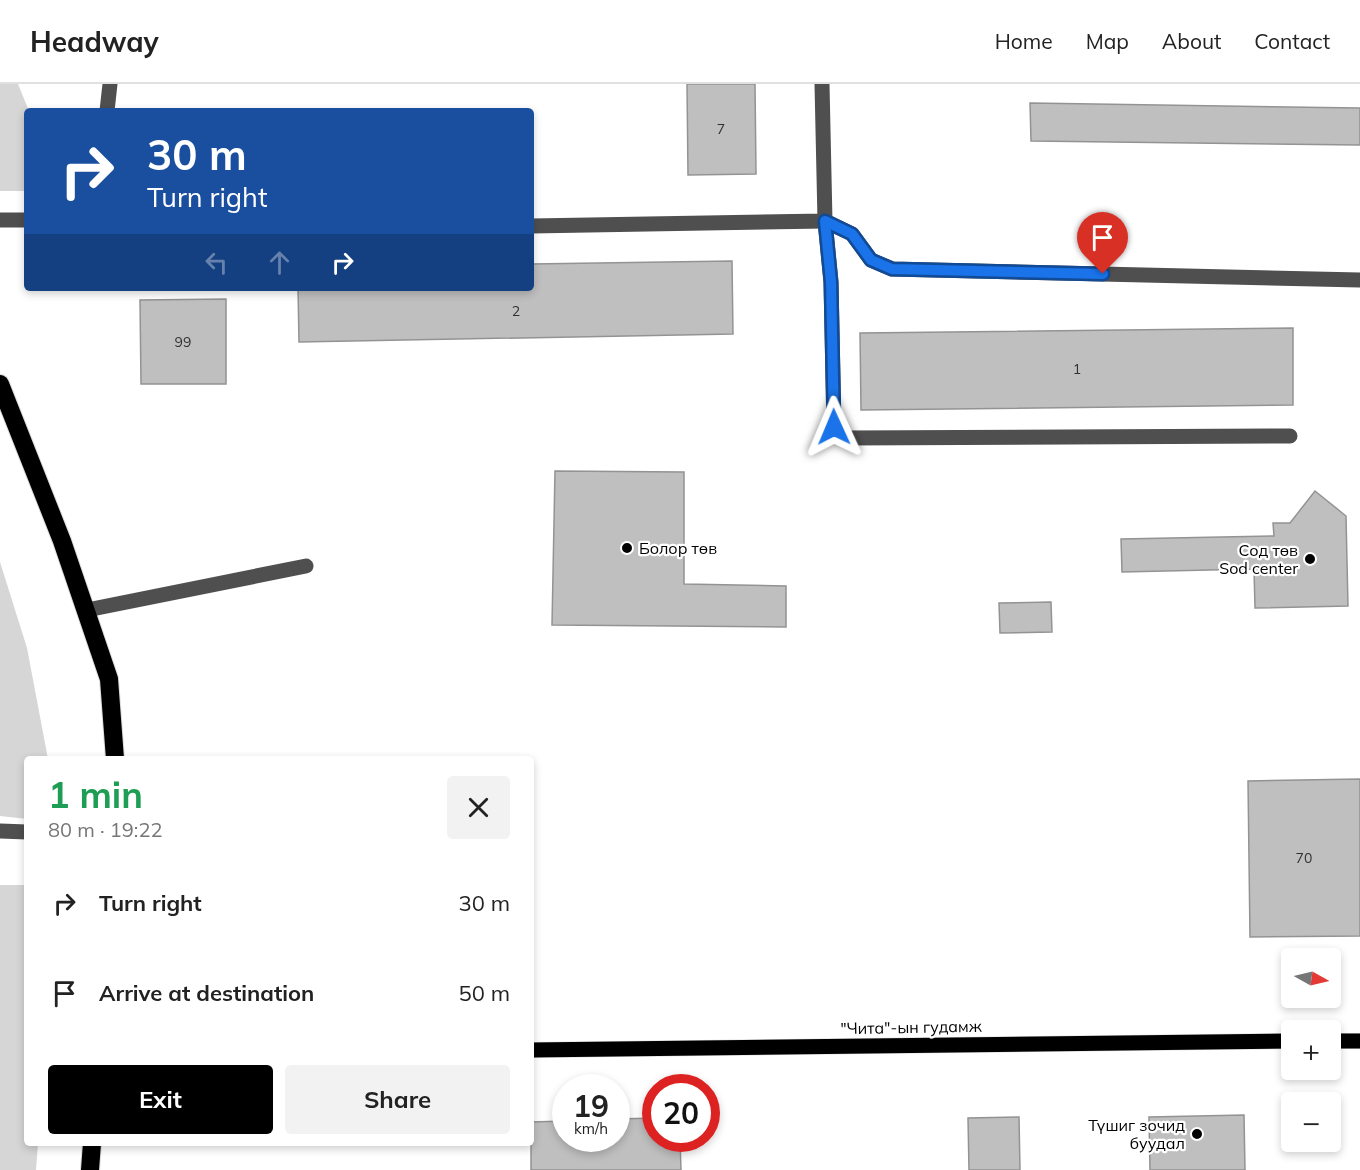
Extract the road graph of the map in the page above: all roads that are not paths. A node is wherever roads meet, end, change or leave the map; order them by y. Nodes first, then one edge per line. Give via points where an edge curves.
1 (110, 84) edge
2 (822, 84) edge
3 (107, 108) edge
4 (0, 220) edge
5 (24, 220) edge
6 (825, 221) junction
7 (534, 226) edge
8 (1360, 280) edge
9 (0, 384) edge
10 (1290, 436) dead end
11 (306, 566) dead end
12 (87, 610) junction
13 (115, 756) edge
14 (0, 831) edge
15 (24, 832) edge
16 (1281, 1041) edge
17 (1341, 1041) edge
18 (1360, 1041) edge
19 (534, 1050) edge
20 (92, 1146) edge
21 (90, 1170) edge

1 - 3 lane
2 - 6 lane
4 - 5 lane
6 - 7 lane
6 - 8 lane via 852,234 871,260 892,269
6 - 10 lane via 837,435
9 - 12 highway
11 - 12 lane
12 - 13 highway via 109,679
14 - 15 lane
16 - 19 main road, "Чита"-ын гудамж
17 - 18 main road
20 - 21 highway

